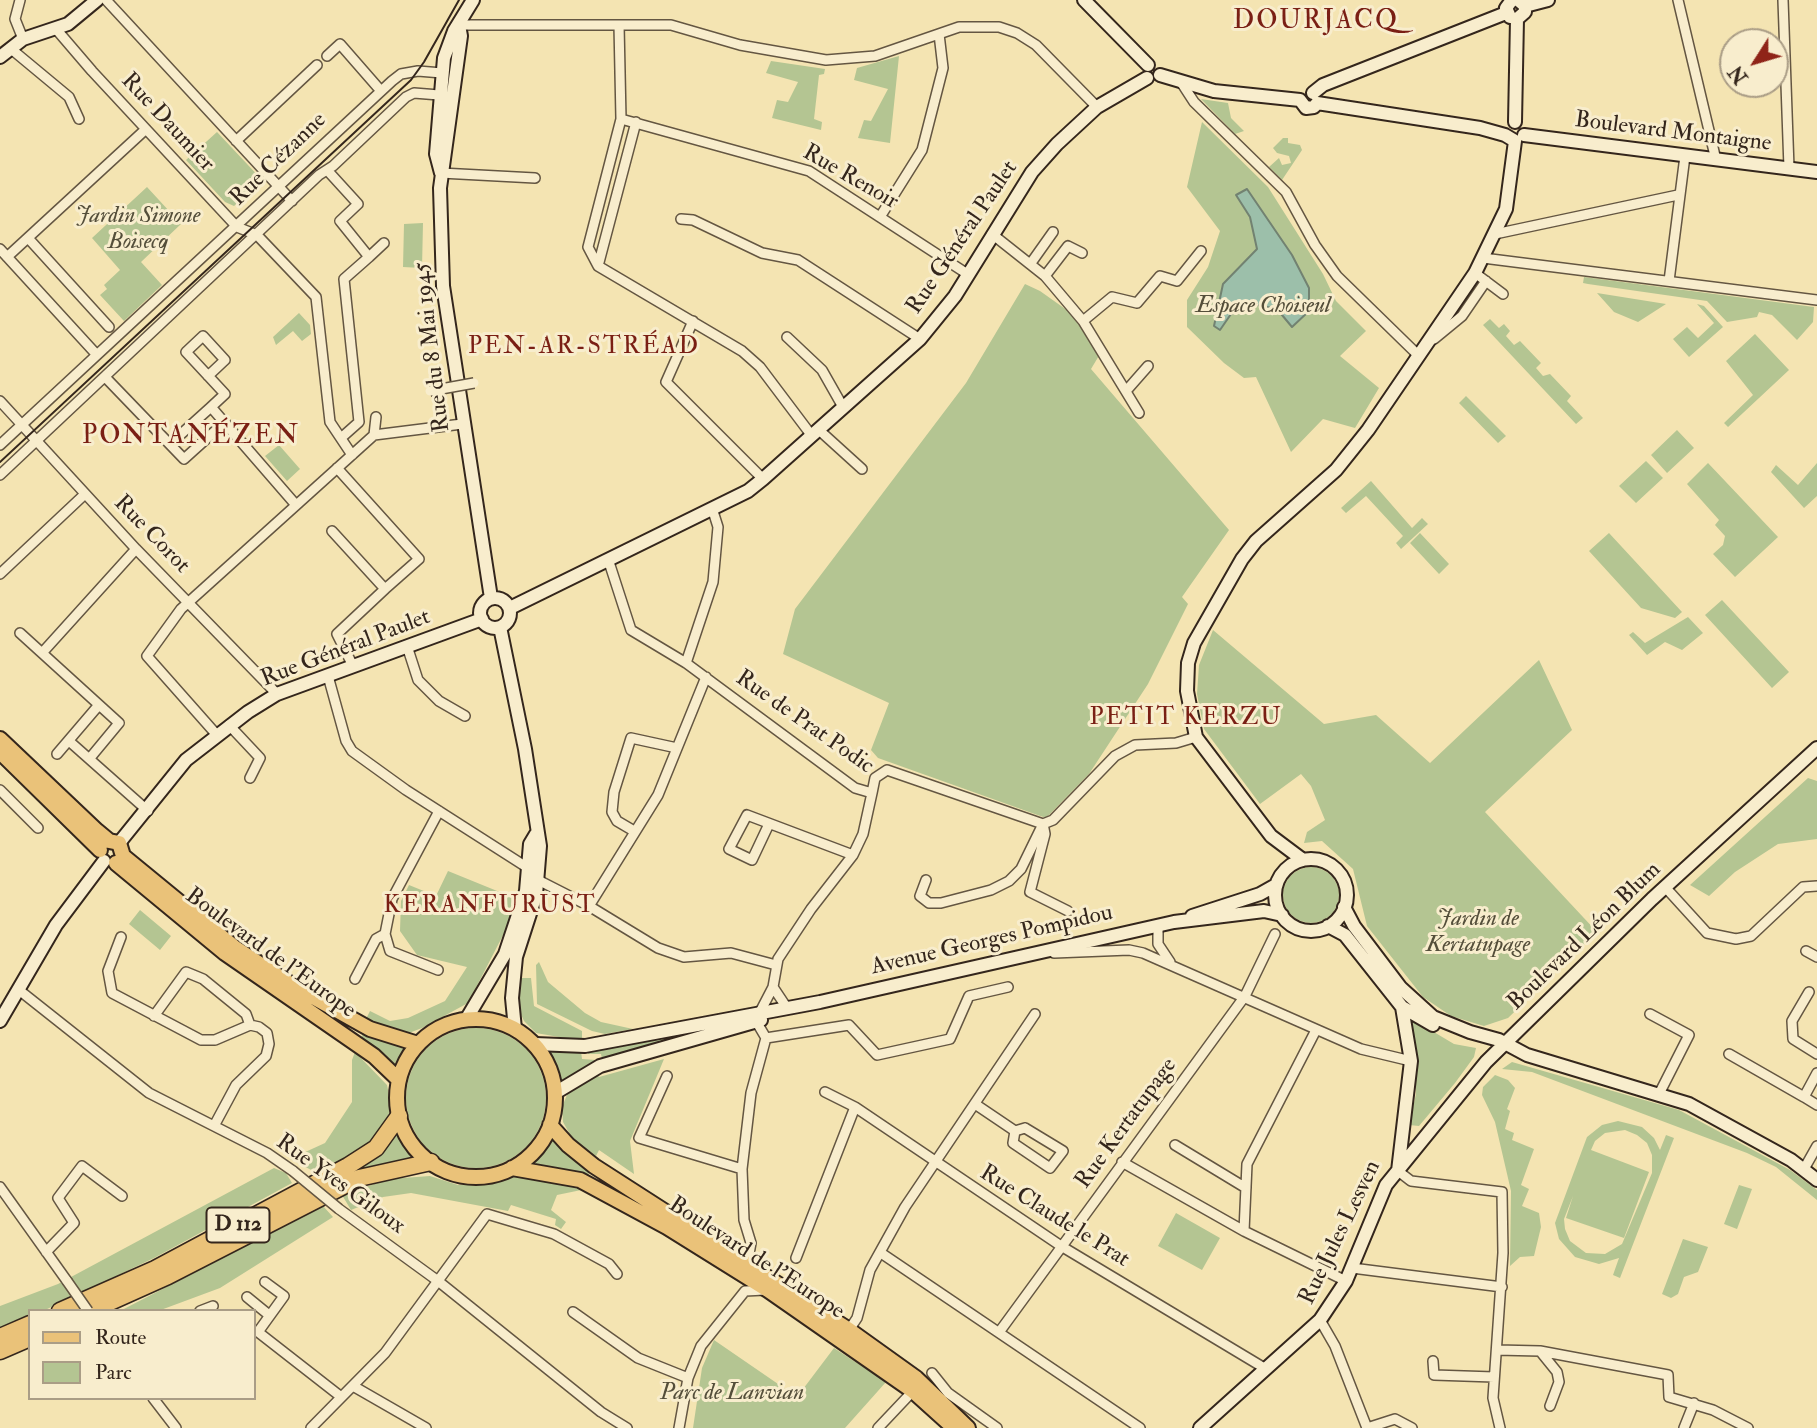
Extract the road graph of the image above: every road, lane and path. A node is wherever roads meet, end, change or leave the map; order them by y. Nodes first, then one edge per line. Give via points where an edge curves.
1 (20, 0) edge
2 (97, 0) edge
3 (106, 0) edge
4 (473, 0) edge
5 (1084, 0) edge
6 (1512, 0) edge
7 (1548, 0) edge
8 (1678, 0) edge
9 (1783, 0) edge
10 (1522, 3) edge
11 (1512, 16) junction
12 (619, 25) junction
13 (459, 26) junction
14 (57, 29) junction
15 (939, 34) junction
16 (23, 39) junction
17 (5, 52) edge
18 (327, 56) dead end
19 (317, 65) dead end
20 (442, 73) junction
21 (1152, 73) junction
22 (1181, 82) junction
23 (381, 91) junction
24 (439, 95) junction
25 (1315, 98) junction
26 (1097, 107) junction
27 (621, 118) junction
28 (79, 119) dead end
29 (636, 122) junction
30 (146, 130) junction
31 (1513, 132) junction
32 (236, 141) junction
33 (1685, 156) junction
34 (1716, 160) junction
35 (1789, 168) junction
36 (327, 170) junction
37 (1817, 172) edge
38 (441, 173) junction
39 (535, 178) dead end
40 (280, 188) junction
41 (1678, 195) junction
42 (292, 201) junction
43 (880, 217) junction
44 (681, 219) dead end
45 (237, 226) junction
46 (1053, 232) dead end
47 (992, 234) junction
48 (1495, 234) junction
49 (257, 235) junction
50 (28, 238) junction
51 (384, 243) dead end
52 (1201, 251) dead end
53 (4, 253) edge
54 (1082, 253) dead end
55 (369, 257) junction
56 (1483, 258) junction
57 (1031, 263) junction
58 (598, 266) junction
59 (1475, 273) junction
60 (969, 275) junction
61 (1045, 276) junction
62 (1486, 281) junction
63 (1669, 281) junction
64 (1503, 295) dead end
65 (1817, 300) edge
66 (693, 321) junction
67 (1083, 321) junction
68 (109, 327) dead end
69 (787, 337) dead end
70 (920, 339) junction
71 (1422, 351) junction
72 (97, 355) junction
73 (1148, 366) dead end
74 (208, 376) junction
75 (106, 378) junction
76 (474, 383) dead end
77 (430, 391) dead end
78 (1126, 391) junction
79 (0, 401) edge
80 (211, 407) junction
81 (843, 407) junction
82 (1139, 413) dead end
83 (376, 417) dead end
84 (225, 422) junction
85 (462, 424) junction
86 (22, 425) junction
87 (816, 433) junction
88 (374, 435) junction
89 (341, 438) junction
90 (37, 441) junction
91 (170, 444) junction
92 (0, 445) edge
93 (352, 455) junction
94 (337, 468) junction
95 (862, 469) dead end
96 (0, 475) edge
97 (763, 479) junction
98 (86, 494) junction
99 (296, 505) junction
100 (712, 508) junction
101 (332, 531) dead end
102 (136, 549) junction
103 (608, 559) junction
104 (0, 574) edge
105 (385, 589) junction
106 (491, 598) junction
107 (188, 602) junction
108 (510, 608) junction
109 (482, 619) junction
110 (500, 627) junction
111 (20, 633) dead end
112 (407, 646) junction
113 (43, 653) junction
114 (686, 663) junction
115 (353, 666) junction
116 (328, 676) junction
117 (706, 677) junction
118 (277, 694) junction
119 (98, 706) junction
120 (465, 716) dead end
121 (229, 725) junction
122 (216, 734) junction
123 (1196, 737) junction
124 (0, 739) edge
125 (69, 741) junction
126 (677, 748) junction
127 (1817, 748) edge
128 (0, 752) edge
129 (57, 754) dead end
130 (90, 758) junction
131 (250, 778) dead end
132 (0, 790) edge
133 (872, 793) junction
134 (148, 811) junction
135 (439, 811) junction
136 (769, 824) junction
137 (1042, 824) junction
138 (38, 828) dead end
139 (634, 831) junction
140 (536, 834) junction
141 (1271, 836) junction
142 (112, 852) junction
143 (853, 855) junction
144 (1303, 860) junction
145 (528, 868) junction
146 (538, 880) junction
147 (926, 880) dead end
148 (1279, 880) junction
149 (1817, 886) edge
150 (1666, 887) junction
151 (589, 906) junction
152 (1345, 907) junction
153 (1068, 911) dead end
154 (1282, 915) junction
155 (1174, 922) junction
156 (1158, 925) junction
157 (1328, 926) junction
158 (1275, 933) dead end
159 (385, 934) junction
160 (121, 937) dead end
161 (1158, 944) junction
162 (1806, 951) dead end
163 (1033, 953) junction
164 (1143, 953) junction
165 (1817, 957) edge
166 (1171, 964) junction
167 (776, 965) junction
168 (438, 970) dead end
169 (355, 979) dead end
170 (773, 987) junction
171 (1008, 987) dead end
172 (19, 990) junction
173 (1809, 992) dead end
174 (1245, 996) junction
175 (820, 1002) junction
176 (1402, 1007) junction
177 (787, 1008) junction
178 (1035, 1014) dead end
179 (1650, 1014) dead end
180 (153, 1016) junction
181 (758, 1017) junction
182 (467, 1018) junction
183 (0, 1021) edge
184 (250, 1025) junction
185 (515, 1029) junction
186 (1316, 1030) junction
187 (766, 1038) junction
188 (418, 1044) junction
189 (535, 1044) junction
190 (1503, 1044) junction
191 (1729, 1054) dead end
192 (1817, 1054) edge
193 (1411, 1061) junction
194 (1817, 1073) edge
195 (667, 1076) dead end
196 (398, 1080) junction
197 (825, 1092) dead end
198 (555, 1093) junction
199 (1659, 1094) junction
200 (1804, 1097) junction
201 (975, 1104) junction
202 (1817, 1105) edge
203 (855, 1107) junction
204 (400, 1116) junction
205 (550, 1125) junction
206 (214, 1126) junction
207 (1015, 1131) junction
208 (1175, 1145) dead end
209 (1817, 1146) edge
210 (431, 1162) junction
211 (1122, 1162) junction
212 (934, 1163) junction
213 (512, 1168) junction
214 (742, 1169) junction
215 (1804, 1169) junction
216 (1398, 1171) junction
217 (1817, 1180) edge
218 (0, 1187) edge
219 (1246, 1188) junction
220 (122, 1196) dead end
221 (1244, 1231) junction
222 (1061, 1246) junction
223 (46, 1252) junction
224 (881, 1253) junction
225 (796, 1258) dead end
226 (745, 1264) junction
227 (1352, 1268) junction
228 (617, 1274) dead end
229 (438, 1281) junction
230 (1346, 1281) junction
231 (265, 1282) dead end
232 (1502, 1287) junction
233 (768, 1290) junction
234 (745, 1291) junction
235 (247, 1297) dead end
236 (213, 1306) dead end
237 (65, 1309) edge
238 (87, 1309) edge
239 (94, 1309) edge
240 (205, 1309) edge
241 (573, 1312) dead end
242 (269, 1315) junction
243 (1320, 1320) junction
244 (28, 1325) edge
245 (849, 1331) junction
246 (1000, 1331) junction
247 (0, 1337) edge
248 (28, 1339) edge
249 (1497, 1350) junction
250 (0, 1351) edge
251 (1540, 1351) junction
252 (1433, 1360) dead end
253 (1266, 1369) junction
254 (932, 1373) dead end
255 (1494, 1377) junction
256 (688, 1378) junction
257 (353, 1386) junction
258 (912, 1391) junction
259 (340, 1396) junction
260 (155, 1400) edge
261 (1694, 1403) junction
262 (1550, 1406) dead end
263 (176, 1428) edge
264 (311, 1428) edge
265 (426, 1428) edge
266 (627, 1428) edge
267 (679, 1428) edge
268 (878, 1428) edge
269 (954, 1428) edge
270 (968, 1428) edge
271 (997, 1428) edge
272 (1140, 1428) edge
273 (1200, 1428) edge
274 (1367, 1428) edge
275 (1412, 1428) edge
276 (1500, 1428) edge
277 (1685, 1428) edge
278 (1748, 1428) edge

1 - 16 street via 15,19
2 - 14 street
3 - 32 street
4 - 13 street, Rue du 8 Mai 1945
5 - 21 street
6 - 11 street via 1506,8
7 - 10 street
8 - 34 street
9 - 35 street
10 - 11 street via 1525,12
11 - 25 street via 1323,85
11 - 31 street
12 - 13 street
12 - 15 street via 671,25 740,45 827,60 874,56
12 - 27 street
13 - 20 street, Rue du 8 Mai 1945 via 448,42
13 - 38 street, Rue du 8 Mai 1945
14 - 16 street
14 - 30 street, Rue Daumier
15 - 26 street via 984,26 1017,33 1054,61
15 - 43 street via 943,68 922,150
16 - 17 street
17 - 28 street via 69,97
18 - 23 street via 340,44
19 - 32 street
20 - 23 street, Rue Cézanne via 401,74
20 - 24 street, Rue du 8 Mai 1945
21 - 22 street
21 - 26 street, Rue Général Paulet
22 - 25 street via 1214,91 1300,100 1306,92
22 - 71 street via 1185,92 1286,192 1337,276
23 - 40 street, Rue Cézanne
24 - 36 street, Rue Cézanne via 414,93 406,97
24 - 38 street, Rue du 8 Mai 1945 via 436,154
25 - 31 street, Boulevard Montaigne
26 - 47 street, Rue Général Paulet via 1032,172
27 - 29 street, Rue Renoir
27 - 58 street via 588,247
29 - 43 street, Rue Renoir via 809,171
29 - 58 street
30 - 45 street, Rue Daumier
30 - 50 street
31 - 33 street, Boulevard Montaigne
31 - 48 street via 1506,209
32 - 40 street
33 - 34 street, Boulevard Montaigne
33 - 41 street
34 - 35 street, Boulevard Montaigne
35 - 37 street, Boulevard Montaigne
36 - 42 street, Rue Cézanne
36 - 55 street, Rue Cézanne via 358,204 340,221
38 - 39 street
38 - 85 street, Rue du 8 Mai 1945 via 443,286
40 - 42 street
40 - 45 street, Rue Cézanne
41 - 48 street
41 - 63 street
42 - 49 street, Rue Cézanne
43 - 60 street, Rue Renoir
44 - 70 street via 693,220 762,253 798,260
45 - 49 street, Rue Daumier
45 - 72 street, Rue Cézanne
46 - 57 street
47 - 57 street
47 - 60 street, Rue Général Paulet
48 - 56 street
49 - 75 street, Rue Cézanne
49 - 89 street, Rue Daumier via 316,297 330,422
50 - 53 street
50 - 68 street
51 - 55 street
52 - 67 street via 1177,281 1160,276 1136,303 1112,297
53 - 72 street
54 - 61 street via 1068,246
55 - 89 street via 344,279 359,422
56 - 59 street
56 - 63 street
57 - 61 street
58 - 66 street
59 - 62 street
59 - 71 street
60 - 70 street, Rue Général Paulet
61 - 67 street
62 - 64 street
62 - 71 street via 1462,316
63 - 65 street
66 - 87 street via 760,367
66 - 97 street via 666,382
67 - 78 street
69 - 81 street via 822,370
70 - 81 street, Rue Général Paulet
71 - 123 street via 1336,470 1256,541 1203,624 1187,679
72 - 86 street, Rue Cézanne
73 - 78 street
74 - 74 street via 186,352 203,336 225,360
74 - 80 street via 225,394
75 - 90 street, Rue Cézanne
75 - 91 street
76 - 77 street, bridge
78 - 82 street
79 - 86 street, Rue Corot
80 - 84 street
80 - 91 street
81 - 87 street, Rue Général Paulet
83 - 88 street
84 - 91 street via 184,459
84 - 99 street
85 - 88 street
85 - 106 street, Rue du 8 Mai 1945
86 - 90 street, Rue Corot
86 - 92 street, Rue Cézanne
87 - 95 street
87 - 97 street, Rue Général Paulet
88 - 93 street
89 - 93 street, Rue Daumier
90 - 96 street, Rue Cézanne
90 - 98 street, Rue Corot
93 - 94 street
94 - 99 street
94 - 105 street via 419,559
97 - 100 street, Rue Général Paulet
98 - 102 street, Rue Corot
98 - 104 street
99 - 107 street
100 - 103 street, Rue Général Paulet
100 - 114 street via 718,527 713,582
101 - 105 street
102 - 107 street, Rue Corot
102 - 113 street
103 - 108 street, Rue Général Paulet
103 - 114 street, Rue de Prat Podic via 631,630
105 - 115 street via 337,634
106 - 108 street via 503,599
106 - 109 street via 481,606
107 - 118 street, Rue Corot
107 - 122 street via 147,656
108 - 110 street via 508,620
109 - 110 street via 489,626
109 - 112 street, Rue Général Paulet
110 - 140 street via 525,749
111 - 113 street
112 - 115 street, Rue Général Paulet
112 - 120 street via 418,680 439,701
113 - 119 street
114 - 117 street, Rue de Prat Podic
115 - 116 street, Rue Général Paulet
116 - 118 street, Rue Général Paulet
116 - 135 street via 352,751
117 - 126 street
117 - 133 street, Rue de Prat Podic via 855,788
118 - 121 street, Rue Général Paulet
119 - 125 street
119 - 130 street via 119,723
121 - 122 street, Rue Général Paulet
121 - 131 street via 260,758
122 - 134 street, Rue Général Paulet via 186,760
123 - 137 street via 1135,745 1115,756 1053,820
123 - 141 street
124 - 142 main road, Boulevard de l'Europe
125 - 129 street
125 - 130 street
126 - 139 street via 658,795
126 - 139 street via 631,738 612,812 617,821
127 - 150 street, Boulevard Léon Blum
128 - 142 main road, Boulevard de l'Europe
130 - 134 street
132 - 138 street
133 - 137 street, Rue de Prat Podic via 875,778 887,770
133 - 143 street
134 - 142 street, Rue Général Paulet
135 - 145 street
135 - 159 street via 392,899
136 - 136 street via 747,815 729,849 752,860
136 - 143 street
137 - 147 street via 1021,869 991,890 929,902 920,896
137 - 153 street via 1045,834 1030,892
139 - 151 street
140 - 145 street via 530,844
140 - 146 street
141 - 144 street
141 - 148 street
142 - 172 street, Rue Général Paulet via 56,925
142 - 188 main road, Boulevard de l'Europe via 234,947 295,987 370,1029
142 - 196 main road, Boulevard de l'Europe via 226,953 374,1056
143 - 167 street
144 - 148 street
144 - 152 street via 1322,861 1338,871 1346,888
145 - 182 street via 526,891 505,954
146 - 151 street
146 - 185 street via 516,957
148 - 154 street via 1276,901
148 - 155 street, Avenue Georges Pompidou via 1260,894
149 - 150 street via 1803,887 1744,939 1707,933
150 - 190 street, Boulevard Léon Blum
151 - 167 street via 656,947 684,957 731,953
152 - 157 street
152 - 190 street via 1359,932 1420,1008 1446,1024
154 - 155 street, Avenue Georges Pompidou via 1264,911
154 - 157 street via 1303,930
155 - 156 street, Avenue Georges Pompidou
156 - 161 street
156 - 163 street, Avenue Georges Pompidou
157 - 176 street, Rue Jules Lesven via 1345,935
158 - 174 street, Rue Kertatupage
159 - 168 street via 390,951
159 - 169 street via 376,939
160 - 180 street via 108,971 112,993
161 - 164 street
161 - 166 street
162 - 165 street
163 - 164 street
163 - 175 street, Avenue Georges Pompidou
164 - 166 street
166 - 174 street
167 - 170 street
170 - 177 street
170 - 181 street
171 - 187 street via 969,996 950,1039 877,1055 849,1025
172 - 183 street, Rue Général Paulet
172 - 206 street, Rue Yves Giloux via 149,1093
173 - 192 street via 1792,1021 1793,1039
174 - 186 street
174 - 211 street, Rue Kertatupage
175 - 177 street, Avenue Georges Pompidou
175 - 181 street, Avenue Georges Pompidou
176 - 190 street, Rue Jules Lesven via 1465,1038
176 - 193 street, Rue Jules Lesven
177 - 181 street, Avenue Georges Pompidou
178 - 201 street
179 - 199 street via 1689,1035
180 - 184 street via 209,1041
180 - 184 street via 186,972 225,996 246,1014
181 - 187 street
181 - 189 street, Avenue Georges Pompidou via 584,1046
181 - 198 street, Avenue Georges Pompidou via 600,1066
182 - 185 main road
182 - 188 main road via 432,1032
184 - 206 street via 267,1033 266,1056 236,1086
185 - 189 main road
186 - 193 street via 1361,1049
186 - 219 street via 1247,1164
187 - 214 street via 751,1093
188 - 196 main road
189 - 198 main road via 552,1075
190 - 199 street
190 - 216 street, Boulevard Léon Blum
191 - 200 street
193 - 216 street, Rue Jules Lesven
194 - 200 street
195 - 214 street via 639,1138
196 - 204 main road
197 - 203 street, Rue Claude le Prat
198 - 205 main road
199 - 215 street via 1689,1104
200 - 202 street
201 - 207 street
201 - 212 street
203 - 212 street, Rue Claude le Prat
203 - 225 street
204 - 210 main road via 407,1136
204 - 237 highway, D 112 via 376,1147 348,1166 155,1269
205 - 213 main road via 533,1154
205 - 226 main road, Boulevard de l'Europe via 594,1166
206 - 229 street, Rue Yves Giloux, bridge via 267,1153
207 - 207 street via 1013,1143 1050,1168 1063,1151 1025,1128
208 - 219 street
209 - 215 street
210 - 213 main road via 449,1172 481,1177
210 - 239 highway, D 112 via 359,1178
211 - 221 street
211 - 222 street, Rue Kertatupage
212 - 222 street, Rue Claude le Prat
212 - 224 street
213 - 226 main road, Boulevard de l'Europe via 592,1185
214 - 226 street via 744,1220 751,1243
215 - 217 street
216 - 227 street, Rue Jules Lesven via 1382,1193
216 - 232 street via 1411,1181 1502,1192
218 - 223 street
219 - 221 street
220 - 223 street via 82,1166 58,1198 74,1223
221 - 230 street
222 - 246 street, Rue Kertatupage
222 - 253 street, Rue Claude le Prat
223 - 238 street, bridge
224 - 245 street via 870,1270
224 - 246 street
226 - 233 main road, Boulevard de l'Europe
226 - 234 street
226 - 245 main road, Boulevard de l'Europe
227 - 230 street, Rue Jules Lesven
227 - 232 street
228 - 229 street via 609,1264 554,1234 487,1214
229 - 257 street via 385,1353
229 - 266 street, Rue Yves Giloux
230 - 243 street, Rue Jules Lesven
231 - 242 street via 284,1296
232 - 249 street
233 - 234 street
233 - 258 main road, Boulevard de l'Europe
234 - 256 street via 701,1346
235 - 242 street
236 - 240 street
241 - 256 street via 638,1358
242 - 259 street via 258,1332
243 - 253 street
243 - 274 street, Rue Jules Lesven
244 - 247 highway
245 - 270 main road, Boulevard de l'Europe via 916,1378
246 - 272 street
248 - 250 highway
249 - 251 street
249 - 255 street
251 - 261 street via 1668,1375 1669,1397
251 - 262 street via 1557,1372 1559,1382
252 - 255 street via 1434,1375
253 - 273 street
254 - 271 street via 956,1399
255 - 276 street
256 - 267 street
257 - 259 street
257 - 265 street
258 - 268 street
258 - 269 main road, Boulevard de l'Europe
259 - 264 street
260 - 263 street
261 - 277 street
261 - 278 street
274 - 275 street via 1395,1419

